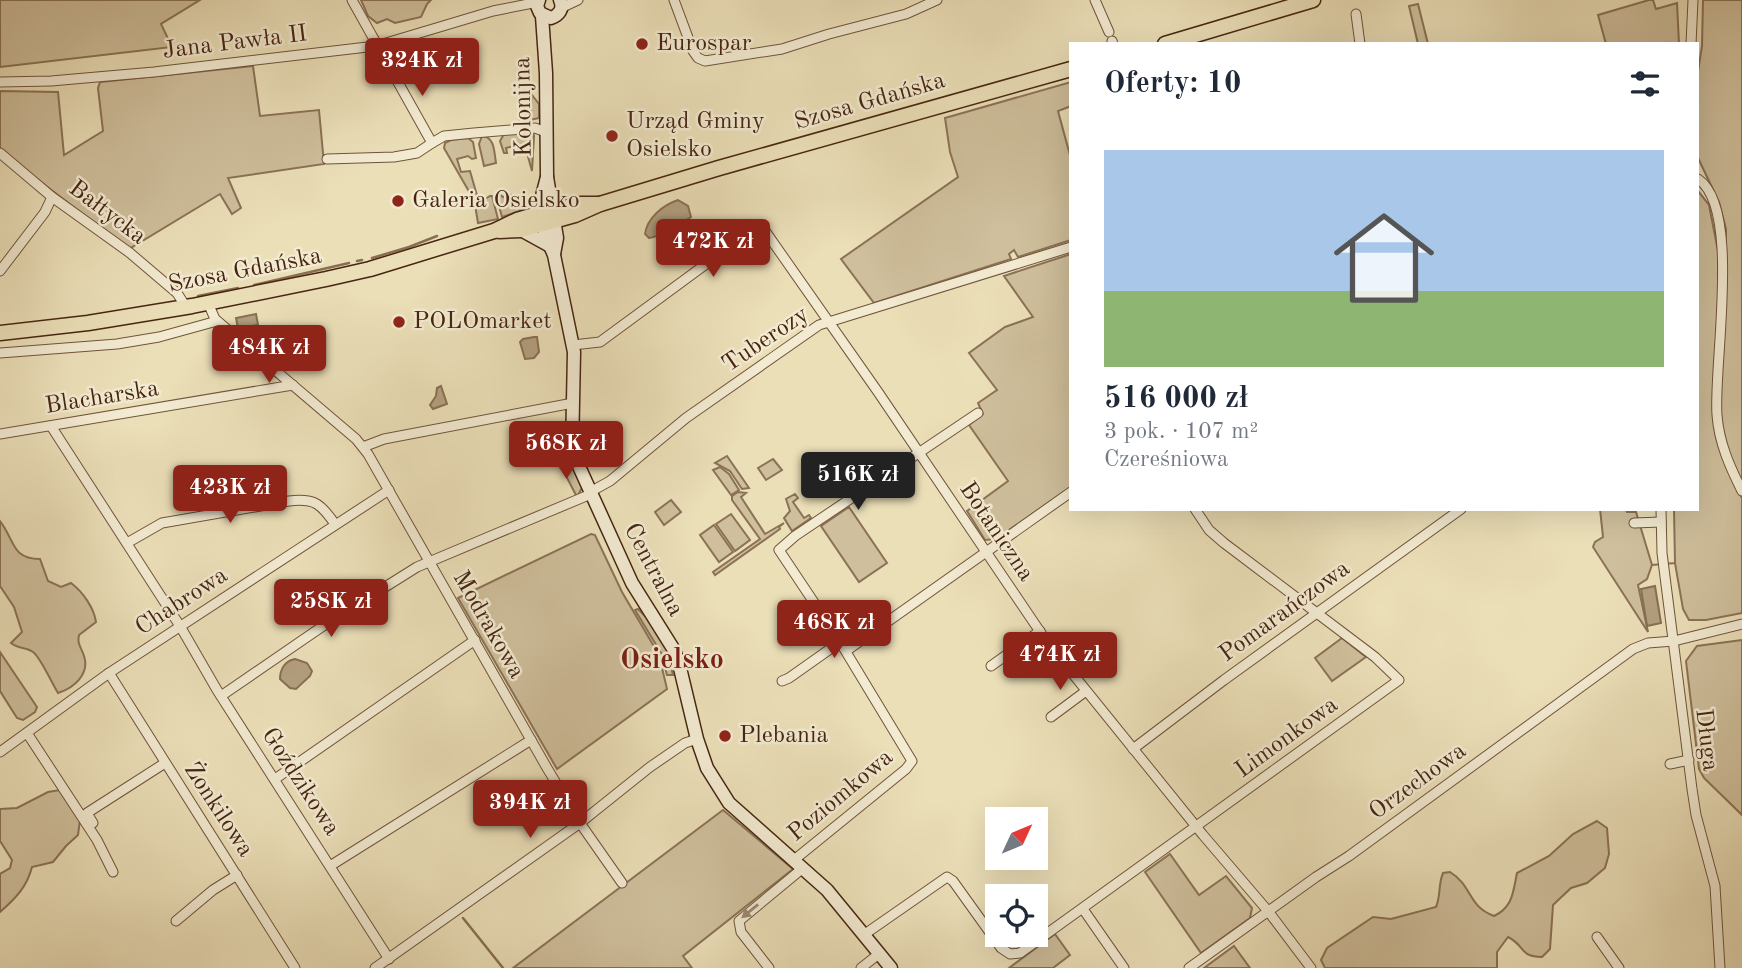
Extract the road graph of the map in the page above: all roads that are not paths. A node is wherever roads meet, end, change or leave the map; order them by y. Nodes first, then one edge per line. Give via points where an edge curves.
1 (352, 0) edge
2 (578, 0) edge
3 (674, 0) edge
4 (937, 0) edge
5 (1095, 0) edge
6 (1313, 0) edge
7 (1693, 0) edge
8 (561, 4) edge
9 (542, 9) edge
10 (1356, 14) dead end
11 (1111, 39) edge
12 (1172, 42) edge
13 (1360, 42) edge
14 (1691, 42) edge
15 (376, 46) junction
16 (1069, 70) edge
17 (0, 82) edge
18 (546, 132) junction
19 (432, 143) junction
20 (0, 153) edge
21 (327, 159) dead end
22 (1699, 180) edge
23 (52, 197) junction
24 (548, 217) junction
25 (521, 230) junction
26 (494, 231) junction
27 (1069, 248) edge
28 (552, 250) junction
29 (0, 271) edge
30 (208, 303) junction
31 (186, 307) junction
32 (217, 321) junction
33 (830, 322) junction
34 (0, 333) edge
35 (573, 345) junction
36 (0, 353) edge
37 (293, 385) junction
38 (573, 403) junction
39 (978, 413) dead end
40 (51, 426) junction
41 (0, 434) edge
42 (363, 447) junction
43 (919, 453) junction
44 (388, 490) junction
45 (1742, 491) edge
46 (590, 493) junction
47 (1069, 493) edge
48 (1196, 511) edge
49 (1458, 511) edge
50 (1661, 511) edge
51 (1661, 522) junction
52 (1634, 523) dead end
53 (335, 524) junction
54 (127, 543) junction
55 (986, 551) junction
56 (430, 562) junction
57 (1317, 612) junction
58 (1742, 624) edge
59 (180, 626) junction
60 (1040, 631) junction
61 (475, 640) junction
62 (1674, 641) junction
63 (840, 642) junction
64 (846, 651) junction
65 (991, 666) dead end
66 (109, 673) junction
67 (782, 681) dead end
68 (1086, 691) junction
69 (221, 696) junction
70 (1051, 717) dead end
71 (27, 733) junction
72 (697, 739) junction
73 (531, 740) junction
74 (1133, 749) junction
75 (0, 752) edge
76 (1689, 760) junction
77 (165, 763) junction
78 (1670, 764) dead end
79 (275, 779) junction
80 (580, 823) junction
81 (1196, 827) junction
82 (109, 851) dead end
83 (798, 864) junction
84 (330, 866) junction
85 (113, 872) dead end
86 (237, 875) junction
87 (622, 883) dead end
88 (1083, 909) junction
89 (1268, 911) junction
90 (176, 921) dead end
91 (865, 934) junction
92 (1597, 937) dead end
93 (880, 953) junction
94 (388, 959) junction
95 (295, 968) edge
96 (375, 968) edge
97 (769, 968) edge
98 (861, 968) edge
99 (891, 968) edge
100 (1124, 968) edge
101 (1189, 968) edge
102 (1311, 968) edge
103 (1619, 968) edge
104 (1720, 968) edge

1 - 15 street
2 - 8 street
3 - 4 street via 693,51 705,61 782,49 906,14
5 - 11 street
6 - 12 main road
7 - 14 street
8 - 9 street via 560,13
9 - 15 street, Jana Pawła II via 494,11
9 - 18 street, Kolonijna
10 - 13 street
15 - 17 street, Jana Pawła II via 154,72
15 - 19 street
16 - 24 main road, Szosa Gdańska via 600,204 580,204
18 - 19 street via 535,128 474,133 444,136
18 - 24 street, Kolonijna
19 - 21 street via 417,153 394,157
20 - 23 street, Bałtycka
22 - 45 street via 1715,205 1720,234 1724,286 1717,411 1721,442
23 - 29 street
23 - 31 street, Bałtycka via 130,253 180,296
24 - 25 main road, Szosa Gdańska
24 - 26 main road, Szosa Gdańska via 517,220
24 - 28 street, Centralna
25 - 26 main road, Szosa Gdańska
25 - 28 street
26 - 30 main road, Szosa Gdańska via 356,272
27 - 33 street, Tuberozy
28 - 35 street, Centralna
30 - 31 main road, Szosa Gdańska
30 - 32 street
31 - 34 main road, Szosa Gdańska
32 - 36 street via 117,344
32 - 37 street, Modrakowa
33 - 35 street, Botaniczna via 759,227 600,342
33 - 43 street, Botaniczna
33 - 46 street, Tuberozy via 795,341 686,418
35 - 38 street, Centralna
37 - 40 street, Blacharska
37 - 42 street, Modrakowa
38 - 42 street via 384,439
38 - 46 street, Centralna via 571,446
39 - 43 street
40 - 41 street, Blacharska
40 - 54 street, Goździkowa
42 - 44 street, Modrakowa
43 - 55 street, Botaniczna
43 - 63 street via 779,550
44 - 53 street, Chabrowa
44 - 56 street, Modrakowa
46 - 56 street, Tuberozy
46 - 72 street, Centralna via 632,583 674,650
47 - 55 street
48 - 57 street via 1224,543
49 - 57 street, Pomarańczowa
50 - 51 street, Długa
51 - 52 street
51 - 62 street, Długa
53 - 54 street via 322,506 289,501 162,523
53 - 59 street, Chabrowa
54 - 59 street, Goździkowa
55 - 60 street, Botaniczna
55 - 64 street
56 - 61 street, Modrakowa
56 - 69 street, Tuberozy via 363,600
57 - 74 street, Pomarańczowa
57 - 81 street, Limonkowa via 1399,680
58 - 62 street, Orzechowa
59 - 66 street, Chabrowa
59 - 69 street, Goździkowa
60 - 65 street
60 - 68 street, Botaniczna
61 - 73 street, Modrakowa
61 - 79 street
62 - 76 street, Długa
62 - 89 street, Orzechowa via 1633,649
63 - 64 street
63 - 67 street
64 - 83 street, Poziomkowa via 912,761
66 - 71 street, Chabrowa
66 - 77 street, Żonkilowa
68 - 70 street
68 - 74 street, Botaniczna
69 - 79 street, Goździkowa
71 - 75 street, Chabrowa
71 - 85 street
72 - 80 street via 650,767
72 - 83 street, Centralna via 724,797
73 - 80 street, Modrakowa
73 - 84 street
74 - 81 street, Botaniczna
76 - 78 street
76 - 104 street, Długa via 1696,815 1715,886
77 - 82 street via 87,813
77 - 86 street, Żonkilowa
79 - 84 street, Goździkowa
80 - 87 street, Modrakowa
80 - 94 street
81 - 88 street, Limonkowa
81 - 89 street, Botaniczna
83 - 91 street, Centralna
83 -> 97 street via 739,921 741,932
84 - 94 street, Goździkowa
86 - 90 street
86 - 95 street, Żonkilowa
88 - 91 street, Limonkowa via 1023,951 1010,954 947,877
88 - 100 street
89 - 101 street, Orzechowa
89 - 102 street, Botaniczna
91 - 93 street, Centralna
92 - 103 street
93 - 98 street
93 - 99 street, Centralna
94 - 96 street

